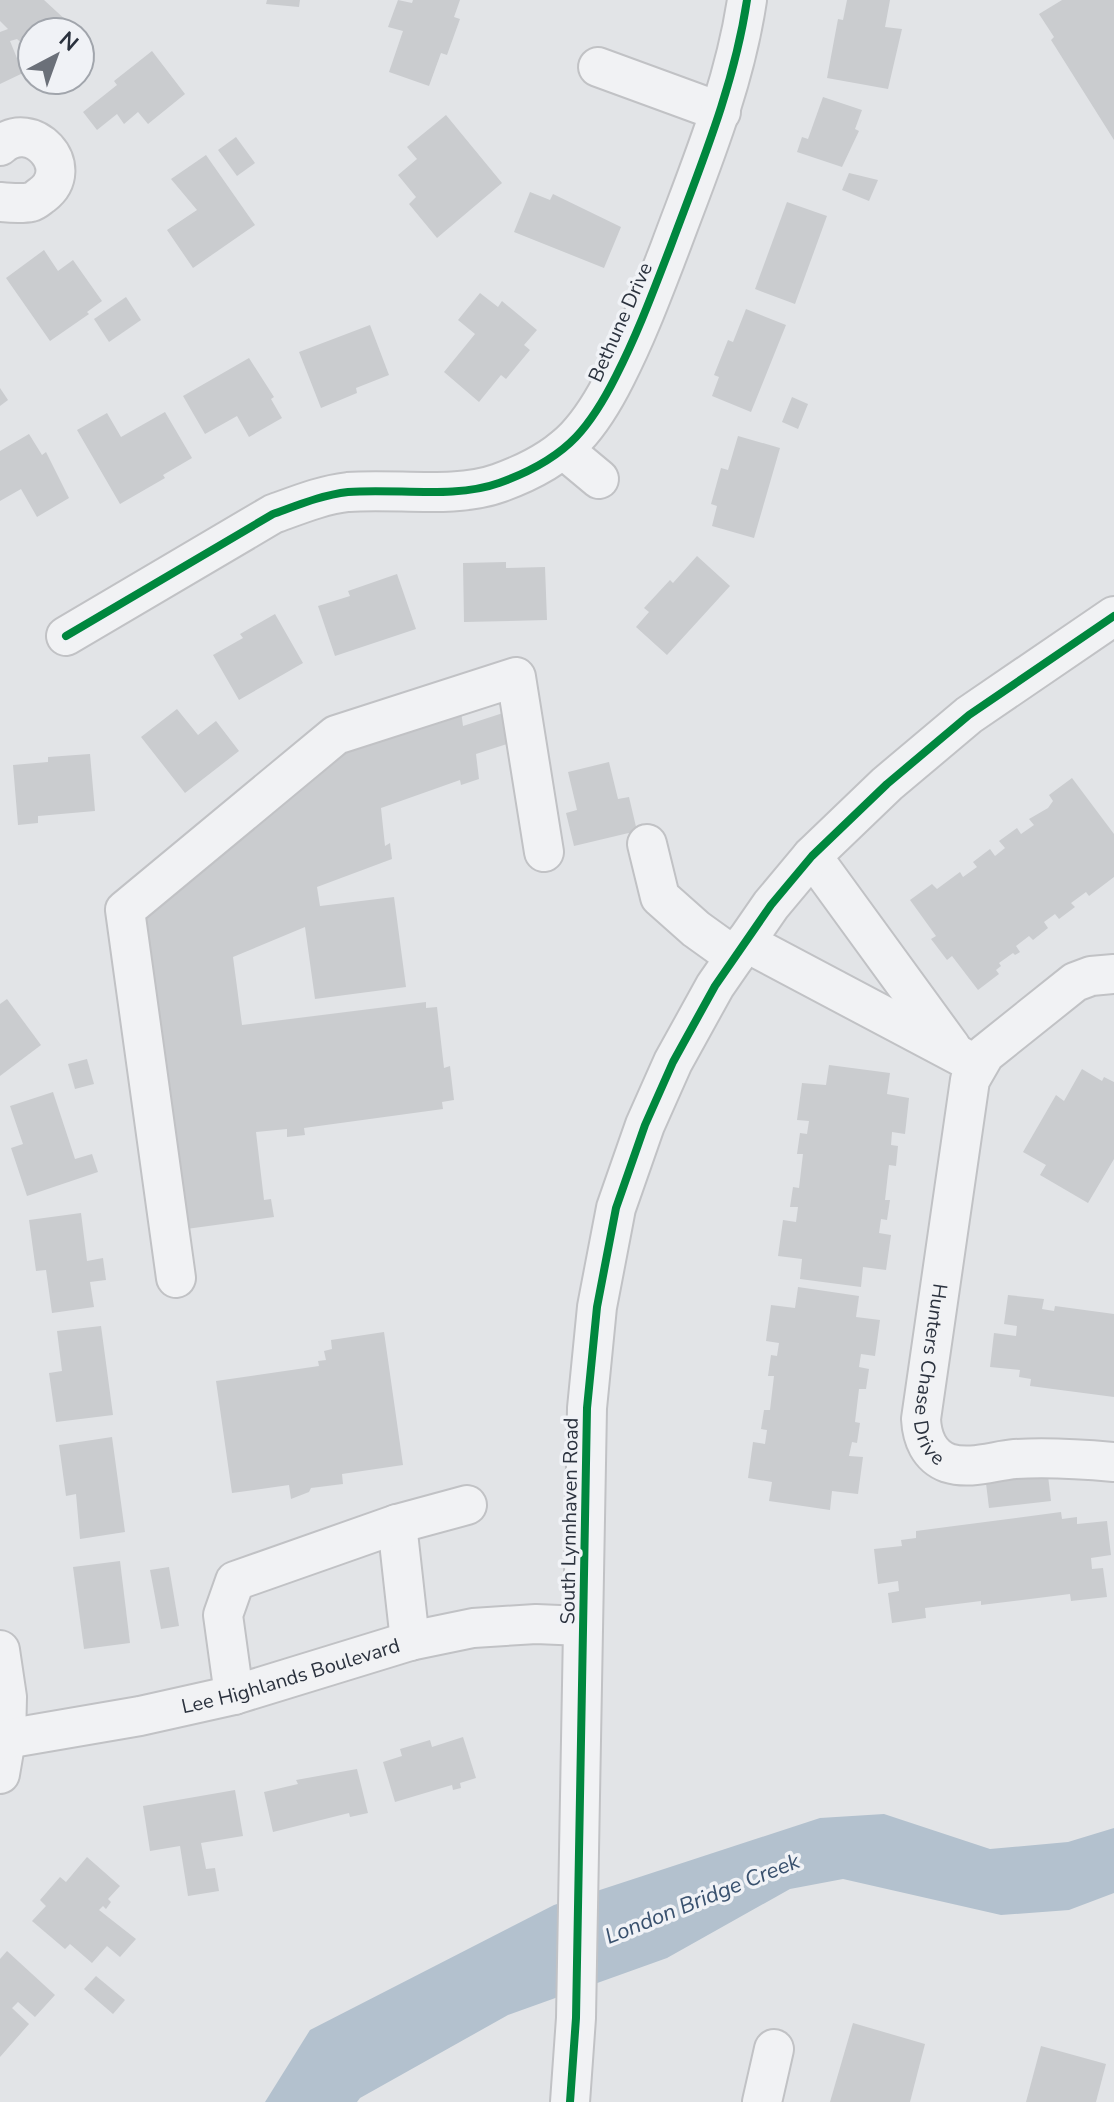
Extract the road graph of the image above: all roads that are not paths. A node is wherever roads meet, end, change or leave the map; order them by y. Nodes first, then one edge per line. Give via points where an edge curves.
1 (747, 0) edge
2 (598, 67) dead end
3 (721, 112) junction
4 (0, 146) edge
5 (0, 202) edge
6 (563, 449) junction
7 (599, 479) dead end
8 (1114, 616) edge
9 (66, 636) dead end
10 (647, 844) dead end
11 (544, 852) dead end
12 (812, 856) junction
13 (740, 949) junction
14 (1114, 974) edge
15 (967, 1060) junction
16 (176, 1278) dead end
17 (1114, 1462) edge
18 (467, 1505) dead end
19 (397, 1524) junction
20 (583, 1626) junction
21 (410, 1641) junction
22 (0, 1650) edge
23 (234, 1695) junction
24 (2, 1751) edge
25 (774, 2049) dead end
26 (570, 2102) edge
27 (762, 2102) edge

1 - 3 street, Bethune Drive
2 - 3 street
3 - 6 street, Bethune Drive via 637,335 601,406
4 - 5 street via 24,138 41,143 53,158 55,177 50,189 33,202
6 - 7 street
6 - 9 street, Bethune Drive via 494,485 457,491 348,492 310,500 273,514
8 - 12 street, South Lynnhaven Road via 969,715
10 - 13 street via 660,897 696,929
11 - 16 street via 516,677 336,735 125,910
12 - 13 street, South Lynnhaven Road
12 - 15 street
13 - 15 street
13 - 20 street, South Lynnhaven Road via 673,1062 616,1208 597,1307 587,1408
14 - 15 street, Hunters Chase Drive via 1075,982 985,1054
15 - 17 street, Hunters Chase Drive via 970,1080 922,1434 930,1451 963,1466 1016,1459
18 - 19 street
19 - 21 street
19 - 23 street via 235,1581 223,1615
20 - 21 street, Lee Highlands Boulevard via 473,1628
20 - 26 street, South Lynnhaven Road
21 - 23 street, Lee Highlands Boulevard
22 - 24 street via 7,1697
23 - 24 street, Lee Highlands Boulevard
25 - 27 street

